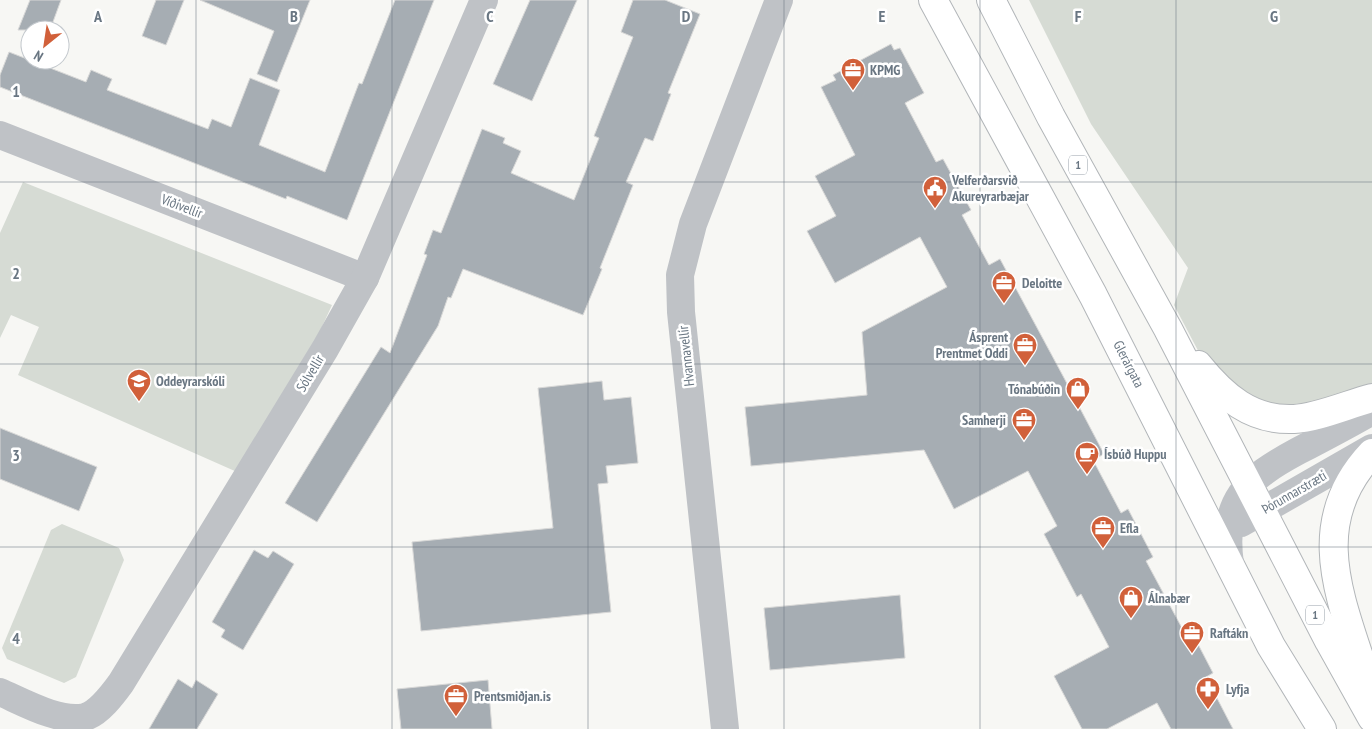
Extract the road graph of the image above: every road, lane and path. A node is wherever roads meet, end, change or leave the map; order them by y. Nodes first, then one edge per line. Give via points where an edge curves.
1 (484, 0) edge
2 (780, 0) edge
3 (932, 0) edge
4 (991, 0) edge
5 (0, 135) edge
6 (365, 278) junction
7 (1168, 329) junction
8 (1372, 398) edge
9 (1372, 411) edge
10 (1372, 448) edge
11 (1372, 453) edge
12 (1248, 484) junction
13 (1262, 511) junction
14 (1222, 534) junction
15 (0, 692) edge
16 (1372, 698) edge
17 (1372, 718) edge
18 (725, 729) edge
19 (1322, 729) edge

1 - 6 street, Sólvellir
2 - 18 street, Hvannavellir via 693,224 680,275 681,312
3 - 14 highway, Glerárgata
4 - 7 highway, 1 via 1051,117
5 - 6 street, Víðivellir
6 - 15 street, Sólvellir via 121,683 106,702 86,717 67,717
7 - 8 highway via 1214,386 1229,399 1254,412 1294,419
7 - 12 highway, 1
9 - 12 street via 1277,462
10 - 13 street, Þórunnarstræti
11 - 16 highway via 1361,464 1344,493 1334,522 1333,545 1340,591
12 - 13 highway, 1
12 - 14 street
13 - 14 street, Þórunnarstræti
13 - 17 highway, 1
14 - 19 highway, Glerárgata via 1230,564 1270,646

